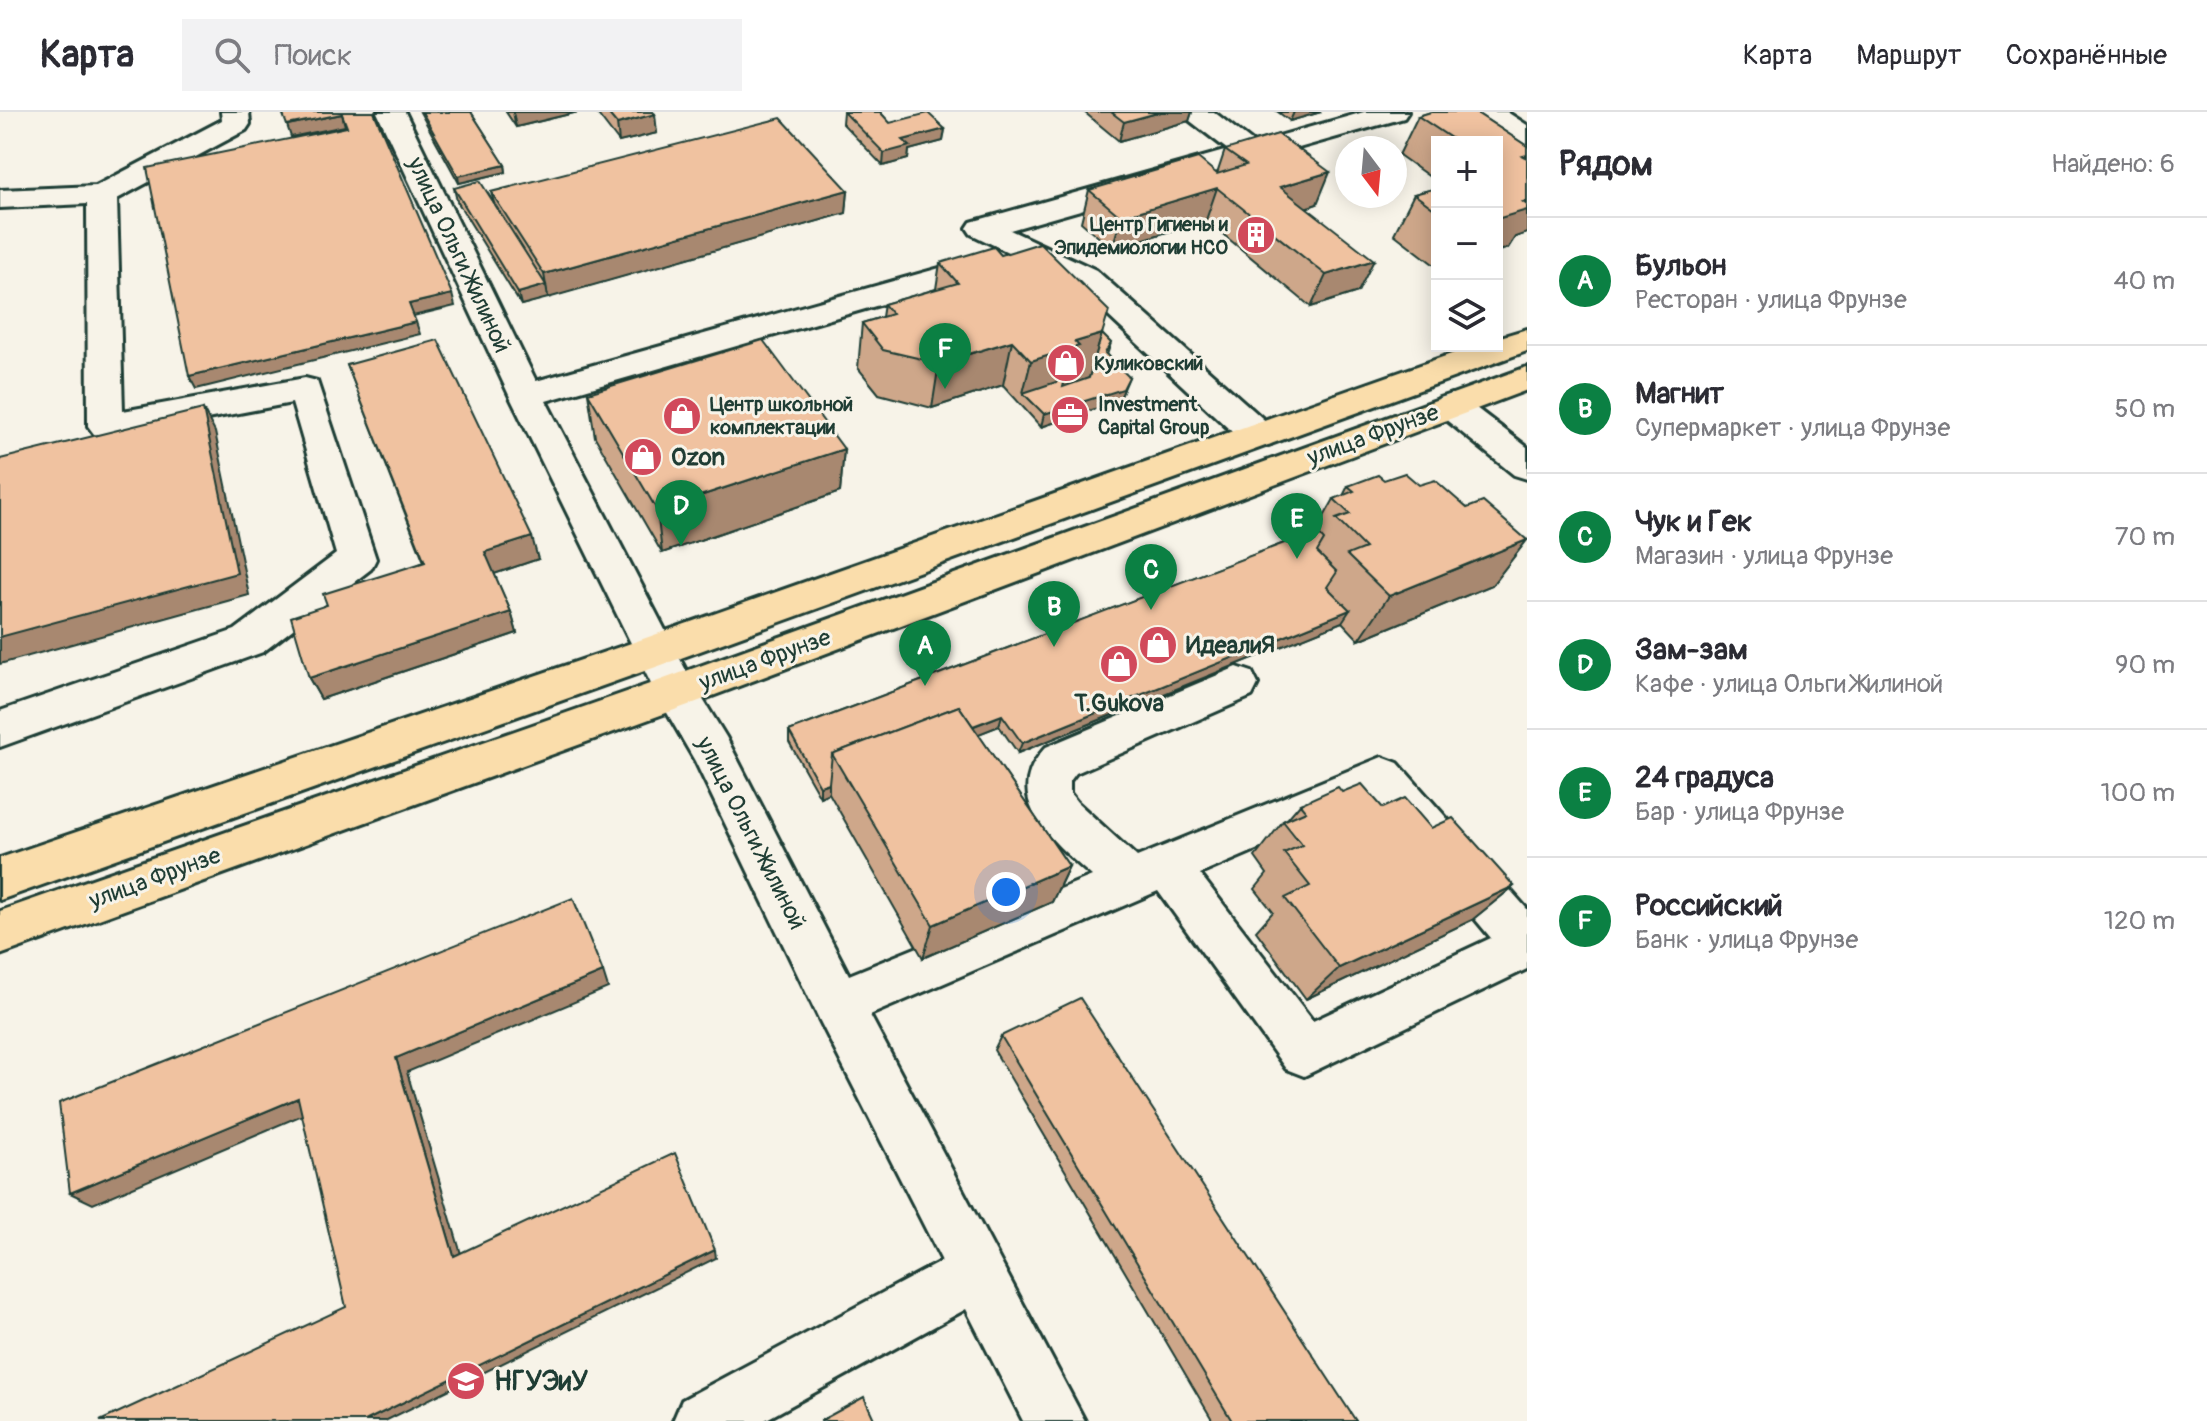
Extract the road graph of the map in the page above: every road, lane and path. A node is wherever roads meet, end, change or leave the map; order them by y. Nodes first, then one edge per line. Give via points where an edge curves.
1 (235, 112) edge
2 (391, 112) edge
3 (1394, 112) edge
4 (1488, 112) edge
5 (1199, 114) edge
6 (1527, 137) edge
7 (1250, 153) junction
8 (102, 195) junction
9 (0, 199) edge
10 (1085, 277) junction
11 (1527, 339) edge
12 (1527, 378) edge
13 (526, 395) junction
14 (1451, 406) junction
15 (1258, 435) junction
16 (1527, 466) edge
17 (655, 651) junction
18 (1237, 684) dead end
19 (676, 692) junction
20 (0, 729) edge
21 (1149, 874) junction
22 (0, 879) edge
23 (0, 933) edge
24 (1527, 944) edge
25 (838, 1004) junction
26 (976, 1273) junction
27 (703, 1421) edge
28 (1055, 1421) edge

1 - 8 street via 236,124
2 - 13 street, улица Ольги Жилиной
3 - 7 street
4 - 6 street
5 - 7 street
7 - 10 street via 982,228
8 - 9 street
8 - 20 street via 106,426 305,389 357,559 249,641
10 - 13 street via 972,268
10 - 15 street
11 - 15 main road, улица Фрунзе
12 - 14 main road, улица Фрунзе
13 - 17 street, улица Ольги Жилиной
14 - 16 street
14 - 19 main road, улица Фрунзе
15 - 17 main road, улица Фрунзе
17 - 19 street, улица Ольги Жилиной
17 - 22 main road, улица Фрунзе
18 - 21 street via 1061,760 1049,772 1048,794 1065,821
19 - 23 main road, улица Фрунзе
19 - 25 street, улица Ольги Жилиной via 711,750
21 - 24 street via 1382,776
21 - 24 street via 1304,1051
21 - 25 street
25 - 26 street, улица Ольги Жилиной
26 - 27 street
26 - 28 street, улица Ольги Жилиной

